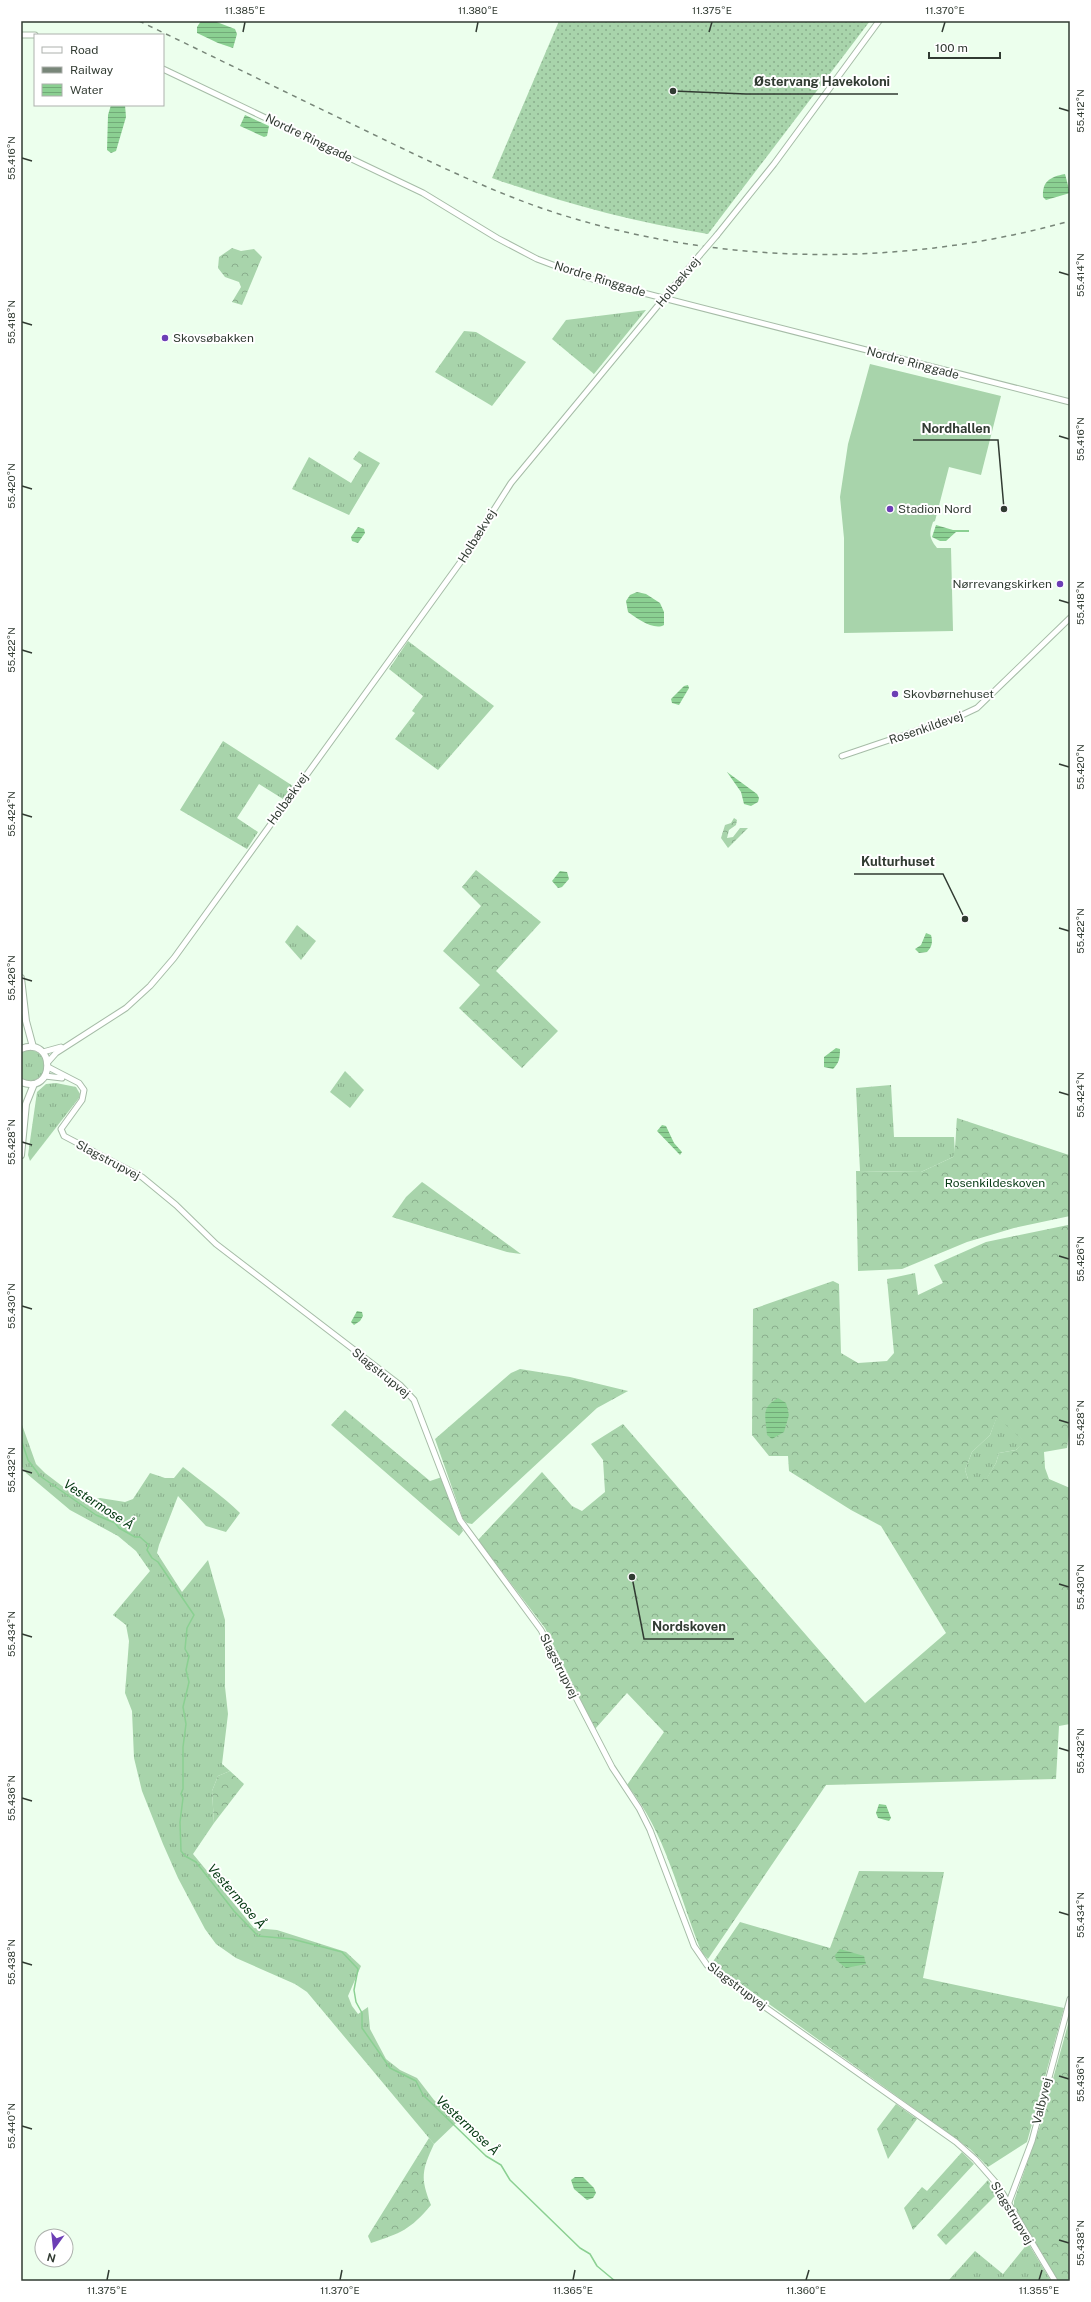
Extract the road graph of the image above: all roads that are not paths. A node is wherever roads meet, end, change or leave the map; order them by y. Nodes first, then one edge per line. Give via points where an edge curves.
1 (879, 21) edge
2 (21, 35) edge
3 (34, 35) edge
4 (164, 69) edge
5 (665, 298) junction
6 (1070, 402) edge
7 (1070, 618) edge
8 (842, 756) dead end
9 (21, 978) edge
10 (26, 1021) junction
11 (72, 1042) junction
12 (32, 1047) junction
13 (22, 1048) edge
14 (43, 1052) junction
15 (48, 1064) junction
16 (45, 1076) junction
17 (76, 1082) junction
18 (22, 1083) edge
19 (34, 1084) junction
20 (26, 1104) junction
21 (21, 1156) edge
22 (1070, 1999) edge
23 (1009, 2202) junction
24 (1055, 2281) edge

1 - 5 street, Holbækvej, bridge via 774,164
2 - 3 street
4 - 5 street, Nordre Ringgade via 423,193 537,259 585,277
5 - 6 street, Nordre Ringgade
5 - 11 street, Holbækvej via 511,483 462,560 174,958 150,986 126,1008 106,1023
7 - 8 street, Rosenkildevej via 978,708
9 - 10 main road
10 - 12 main road
10 - 13 main road
11 - 14 street, Holbækvej via 50,1052
11 - 15 street, Holbækvej
12 - 13 main road
12 - 14 main road
14 - 15 main road
15 - 16 main road
15 - 17 street
16 - 17 street
16 - 19 main road
17 - 23 street, Slagstrupvej via 83,1088 84,1097 62,1126 64,1136 142,1177 176,1205 216,1244 400,1385 414,1400 460,1520 471,1538 529,1610 541,1630 612,1767 650,1830 694,1946 707,1965 956,2142 975,2159
18 - 19 main road
18 - 20 main road
19 - 20 main road
20 - 21 main road
22 - 23 street, Valbyvej via 1035,2129
23 - 24 street, Slagstrupvej via 1018,2223

